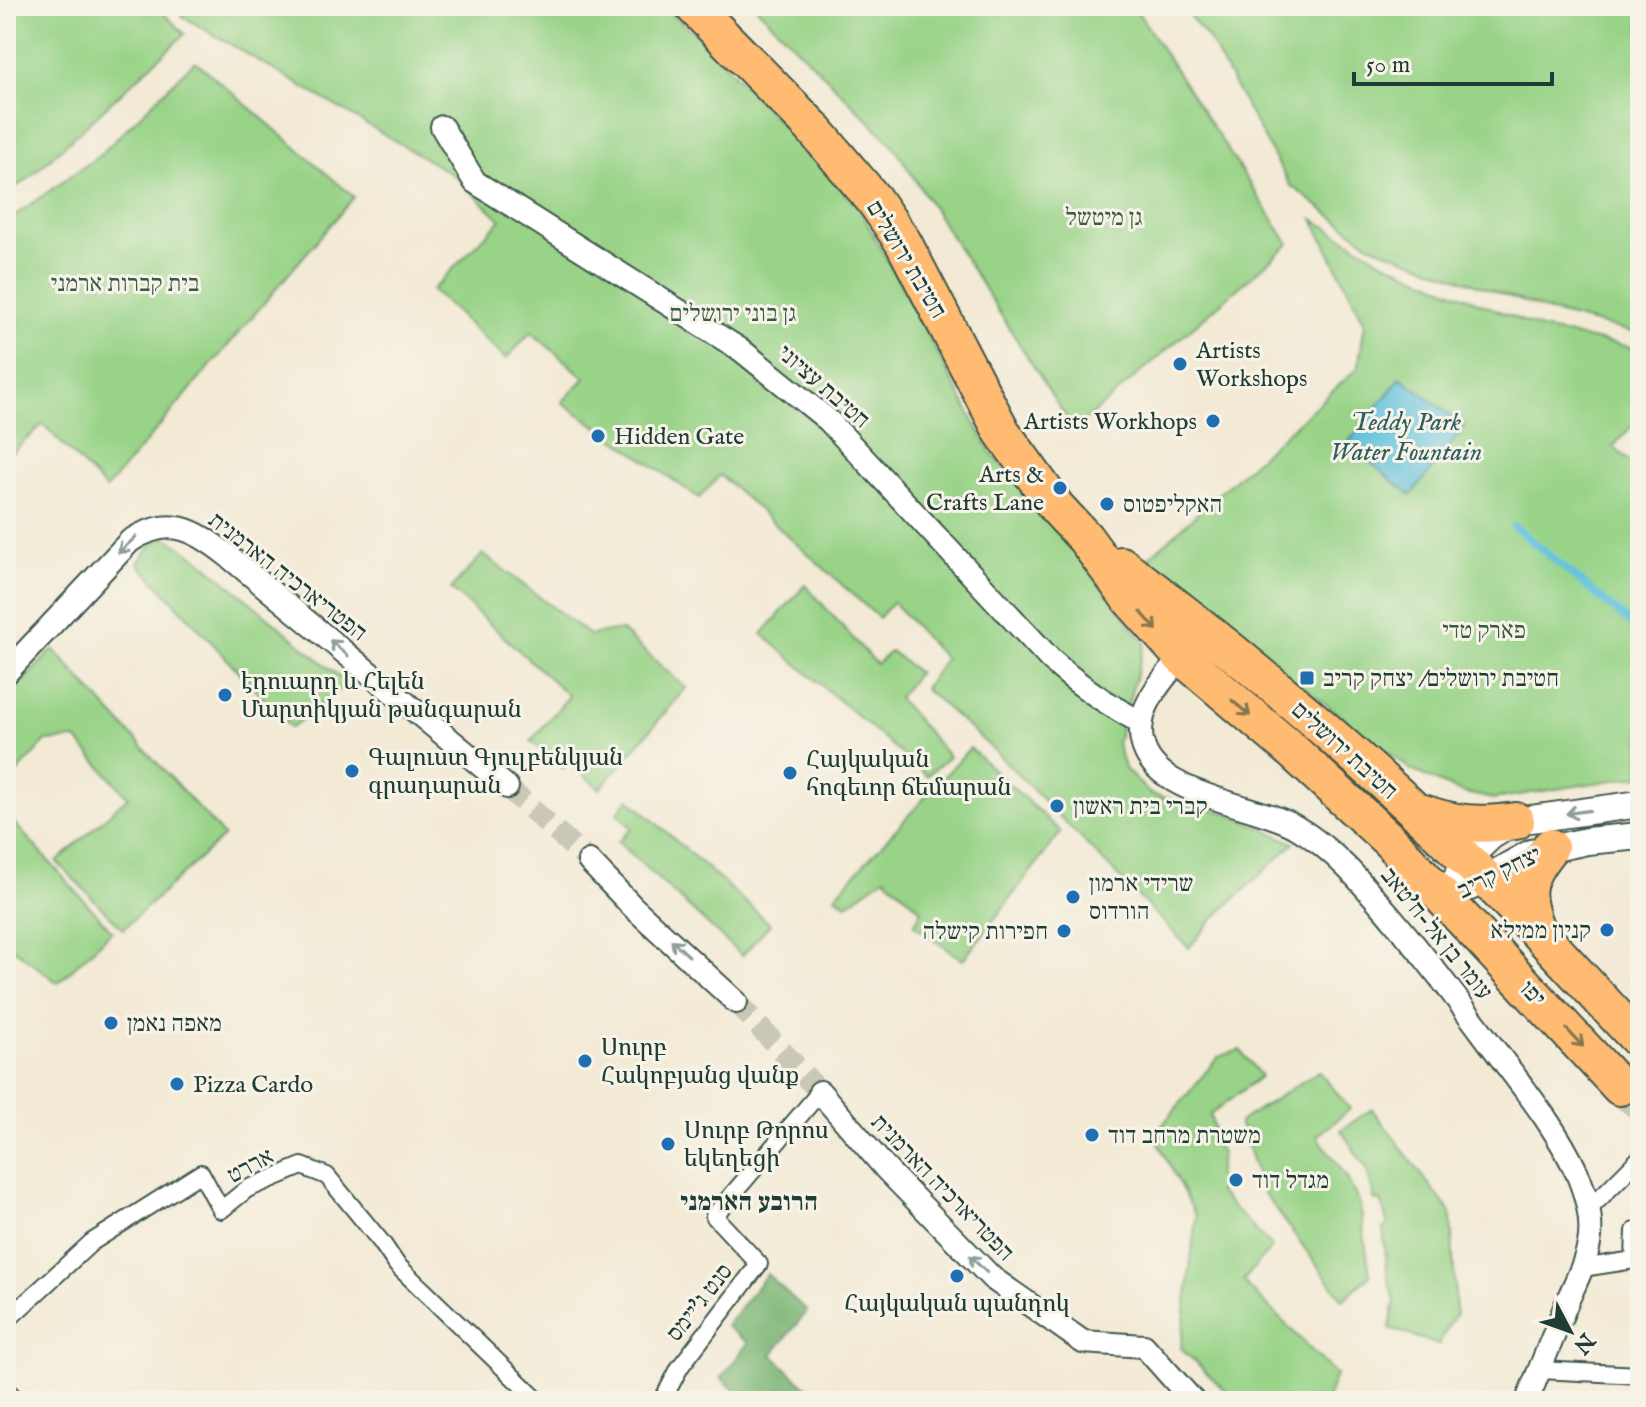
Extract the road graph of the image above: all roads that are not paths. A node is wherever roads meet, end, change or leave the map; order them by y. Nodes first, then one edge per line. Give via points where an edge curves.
1 (693, 6) edge
2 (442, 127) dead end
3 (1085, 538) junction
4 (1207, 630) junction
5 (1182, 657) junction
6 (6, 673) edge
7 (1142, 723) junction
8 (507, 787) tunnel mouth
9 (1640, 804) edge
10 (1411, 809) junction
11 (1516, 821) junction
12 (1640, 836) edge
13 (1550, 847) junction
14 (589, 861) tunnel mouth
15 (1477, 870) junction
16 (1446, 899) junction
17 (1536, 930) junction
18 (736, 1002) tunnel mouth
19 (1640, 1041) edge
20 (1620, 1087) tunnel mouth
21 (820, 1092) joint
22 (1640, 1158) edge
23 (1589, 1209) junction
24 (1640, 1230) edge
25 (1582, 1268) junction
26 (6, 1321) edge
27 (1540, 1370) junction
28 (1640, 1375) edge
29 (6, 1390) edge
30 (18, 1401) edge
31 (538, 1401) edge
32 (662, 1401) edge
33 (1193, 1401) edge
34 (1527, 1401) edge

1 - 3 highway, חטיבת ירושלים via 812,127 874,200 903,242 1002,432
2 - 7 street, חטיבת עציוני via 475,182 741,350 797,392 1076,684
3 - 4 highway, חטיבת ירושלים
3 -> 5 highway, חטיבת ירושלים
4 - 5 street
4 - 10 highway, חטיבת ירושלים
5 - 7 street via 1146,706
5 -> 16 highway, חטיבת ירושלים via 1288,747
8 -> 6 street, הפטריארכיה הארמנית via 227,555 183,528 148,529 130,541
7 - 23 street, עומר בן אל-ח'טאב via 1144,748 1157,767 1182,786 1296,827 1353,871 1550,1123
9 -> 11 street, יצחק קריב
10 - 11 highway via 1448,823
10 - 15 highway, חטיבת ירושלים
11 - 15 street, יצחק קריב via 1491,836
12 - 13 street, יצחק קריב
13 - 15 street, יצחק קריב
13 - 17 highway via 1526,885
18 -> 14 street
15 - 16 street, יצחק קריב
15 - 17 highway, יפו
16 -> 20 highway, יפו
17 - 19 highway, יפו
21 - 32 street, סנט ג'יימס via 714,1216 759,1264 680,1367
33 -> 21 street, הפטריארכיה הארמנית via 1144,1346 1083,1342 992,1278
22 - 23 street
23 - 25 street, עומר בן אל-ח'טאב via 1590,1238
24 - 25 street via 1635,1231 1634,1260
25 - 27 street
26 - 31 street, אררט via 92,1242 201,1173 221,1210 247,1189 302,1166 327,1176 397,1265
27 - 28 street
27 - 34 street
29 - 30 street

